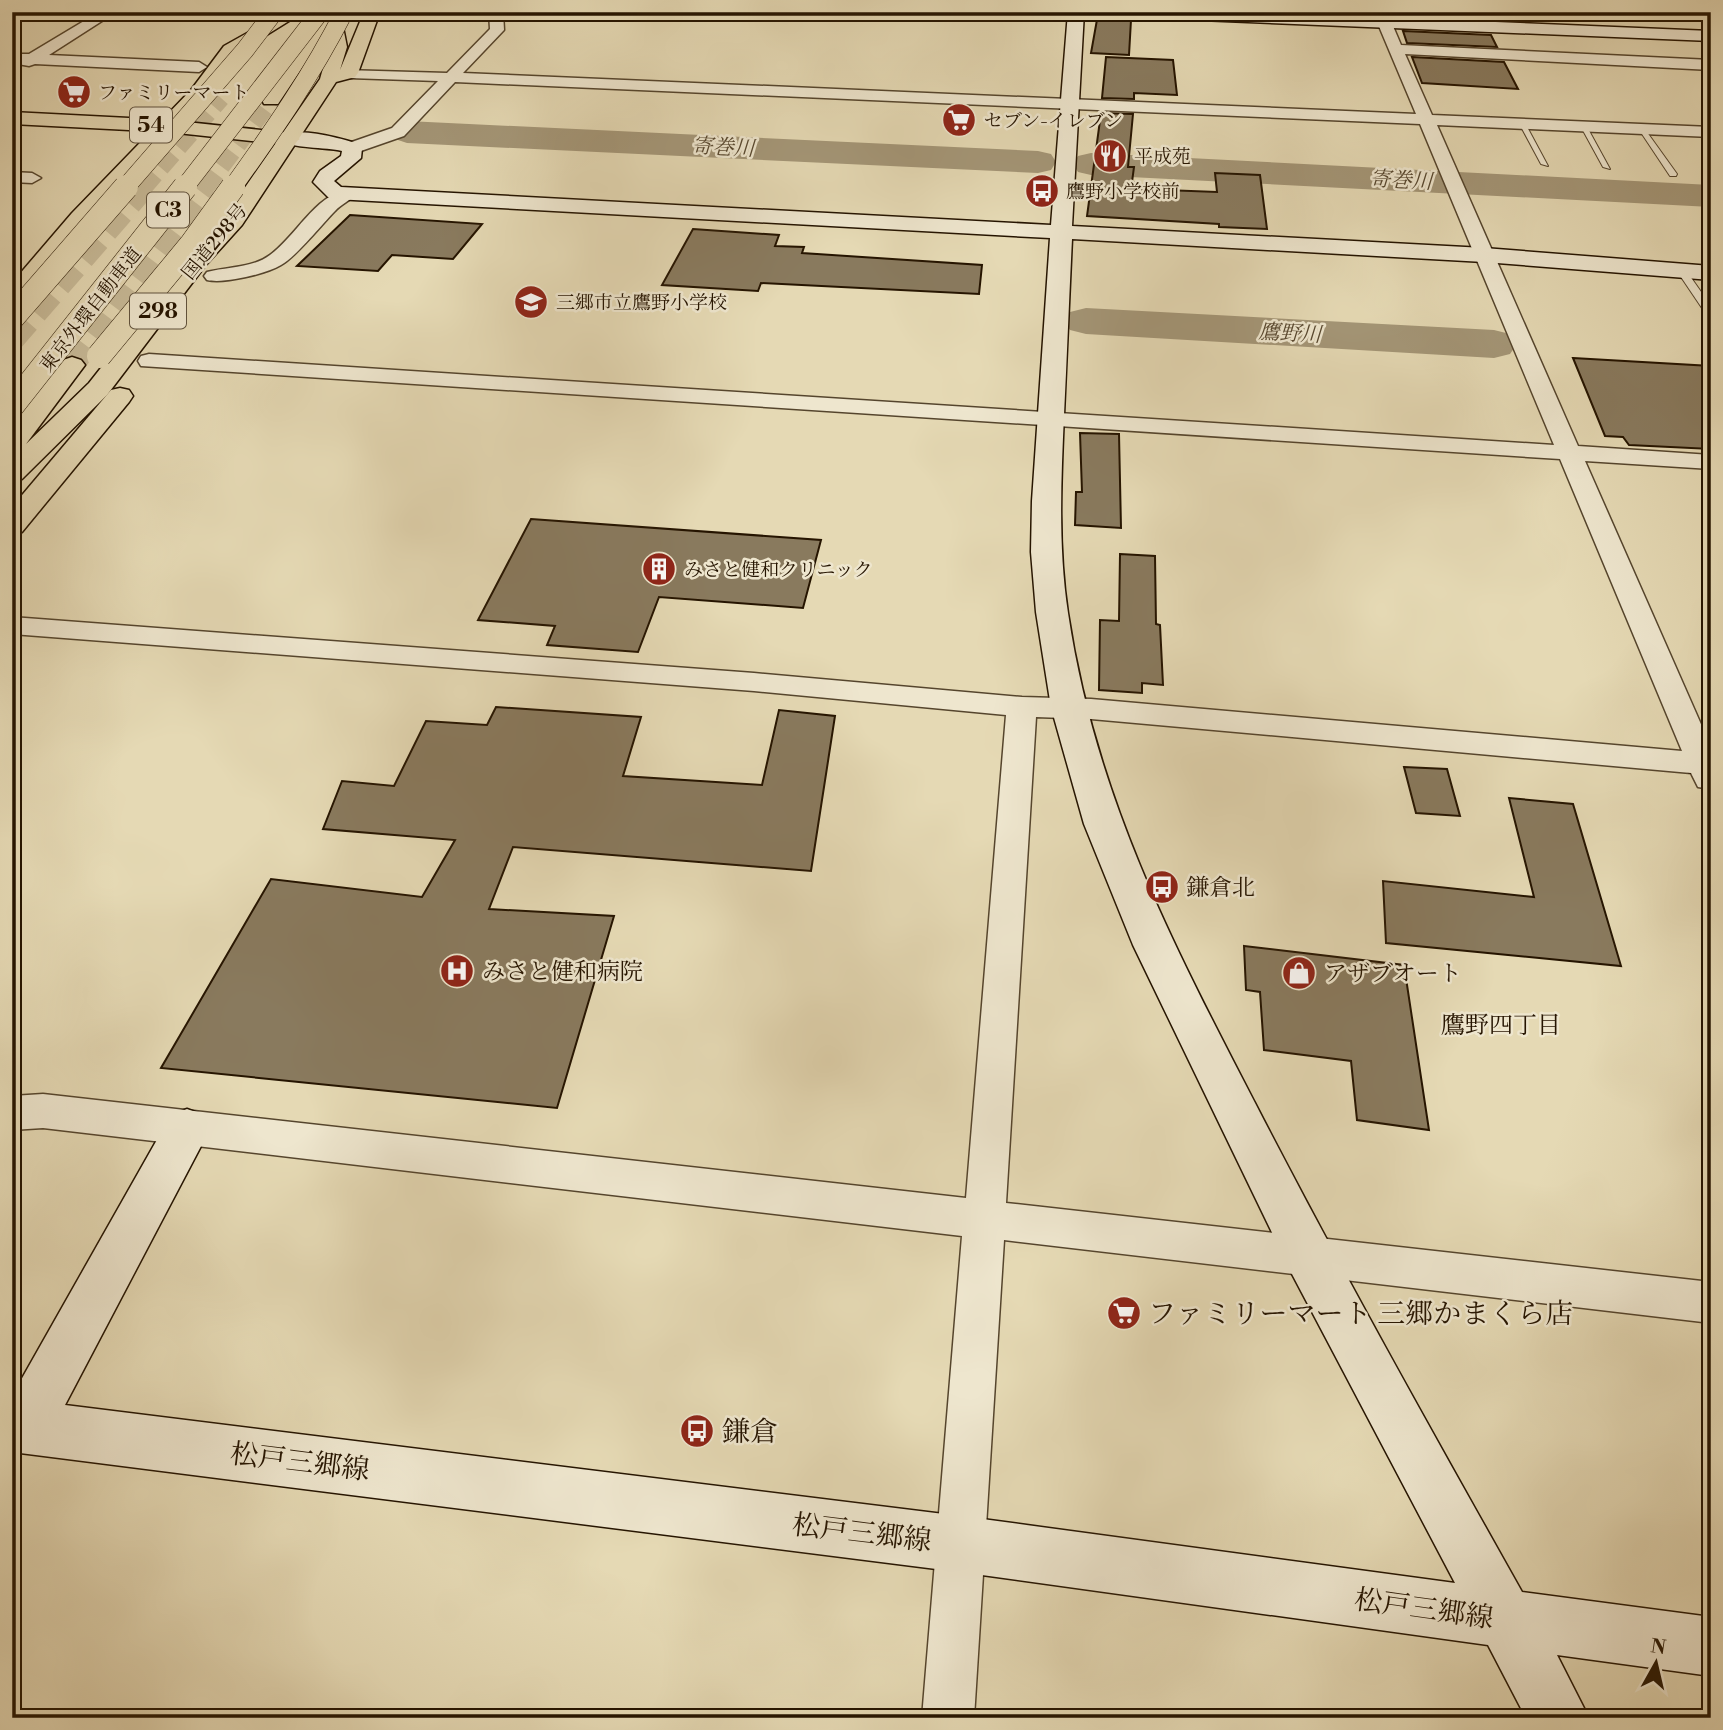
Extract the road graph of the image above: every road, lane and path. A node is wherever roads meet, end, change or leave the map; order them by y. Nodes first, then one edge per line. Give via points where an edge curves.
1 (109, 12) edge
2 (372, 12) edge
3 (496, 12) edge
4 (1076, 12) edge
5 (1127, 12) edge
6 (290, 13) edge
7 (331, 13) edge
8 (1382, 17) edge
9 (231, 30) dead end
10 (1711, 36) edge
11 (1396, 49) junction
12 (12, 58) edge
13 (33, 59) junction
14 (1711, 65) edge
15 (199, 67) junction
16 (12, 71) edge
17 (349, 73) junction
18 (450, 77) junction
19 (329, 79) junction
20 (197, 94) junction
21 (221, 99) tunnel mouth
22 (271, 100) tunnel mouth
23 (1070, 105) junction
24 (12, 118) edge
25 (1426, 121) junction
26 (1522, 125) junction
27 (1583, 127) junction
28 (12, 128) edge
29 (1642, 130) junction
30 (163, 131) junction
31 (1708, 136) edge
32 (290, 139) junction
33 (352, 148) junction
34 (1545, 164) dead end
35 (1607, 167) dead end
36 (1673, 174) dead end
37 (12, 177) edge
38 (32, 178) dead end
39 (347, 194) junction
40 (234, 220) junction
41 (1061, 232) junction
42 (57, 246) junction
43 (1484, 255) junction
44 (12, 271) edge
45 (1682, 271) junction
46 (1711, 273) edge
47 (214, 276) junction
48 (12, 298) edge
49 (68, 302) dead end
50 (1711, 314) edge
51 (12, 318) edge
52 (149, 361) junction
53 (72, 365) tunnel mouth
54 (12, 406) edge
55 (1050, 419) junction
56 (1568, 453) junction
57 (15, 460) edge
58 (1711, 462) edge
59 (12, 526) edge
60 (12, 625) edge
61 (1022, 707) junction
62 (1068, 707) junction
63 (1708, 770) edge
64 (12, 1113) edge
65 (187, 1129) junction
66 (983, 1217) junction
67 (1309, 1258) junction
68 (1711, 1303) edge
69 (19, 1425) edge
70 (960, 1544) junction
71 (1506, 1619) junction
72 (1711, 1647) edge
73 (948, 1718) edge
74 (1559, 1718) edge

1 - 13 street
2 - 17 main road
3 - 18 street via 497,30
4 - 23 street
5 - 8 street
6 - 20 main road via 230,50
6 - 21 main road
6 - 49 main road, 東京外環自動車道 / C3
6 - 51 main road, bridge via 236,61
7 - 19 main road, 国道298号 / 298 via 338,47
7 - 22 main road
7 - 54 main road, 東京外環自動車道 / C3, bridge
7 - 57 main road, bridge via 324,52 285,115 191,245
8 - 10 street
8 - 11 street
9 - 15 main road
11 - 14 street
11 - 25 street
12 - 13 street
13 - 15 street
13 - 16 street
15 - 20 main road via 190,89
17 - 18 street
17 - 19 main road
18 - 23 street
18 - 33 street via 398,132
19 - 32 main road, 国道298号 / 298
20 - 30 main road
23 - 25 street
23 - 41 street
24 - 30 main road, 54
25 - 26 street
25 - 43 street
26 - 27 street
26 - 34 lane
27 - 29 street
27 - 35 lane
28 - 30 main road, 54
29 - 31 street
29 - 36 lane
30 - 32 main road, 54
30 - 42 main road
32 - 33 street via 329,141
32 - 40 main road, 国道298号 / 298
33 - 39 street via 351,158 323,182 335,193
37 - 38 street
39 - 41 street
39 - 47 street via 334,201 275,261
40 - 47 main road, 298
40 - 57 main road, 国道298号 / 298 via 98,389
41 - 43 street
41 - 55 street
42 - 44 main road via 32,252
42 - 48 main road
43 - 45 street
43 - 56 street
45 - 46 street
45 - 50 lane
47 - 52 main road, 298
52 - 55 street
52 - 59 main road, 298
53 - 57 main road
55 - 56 street
55 - 62 street via 1046,552
56 - 58 street
56 - 63 street
60 - 61 street
61 - 62 street
61 - 66 street
62 - 63 street
62 - 67 street via 1103,824 1153,945
64 - 65 street via 43,1111
65 - 66 street
65 - 69 street
66 - 67 street
66 - 70 street
67 - 68 street
67 - 71 street
69 - 70 street, 松戸三郷線
70 - 71 street, 松戸三郷線
70 - 73 street
71 - 72 street, 松戸三郷線
71 - 74 street

